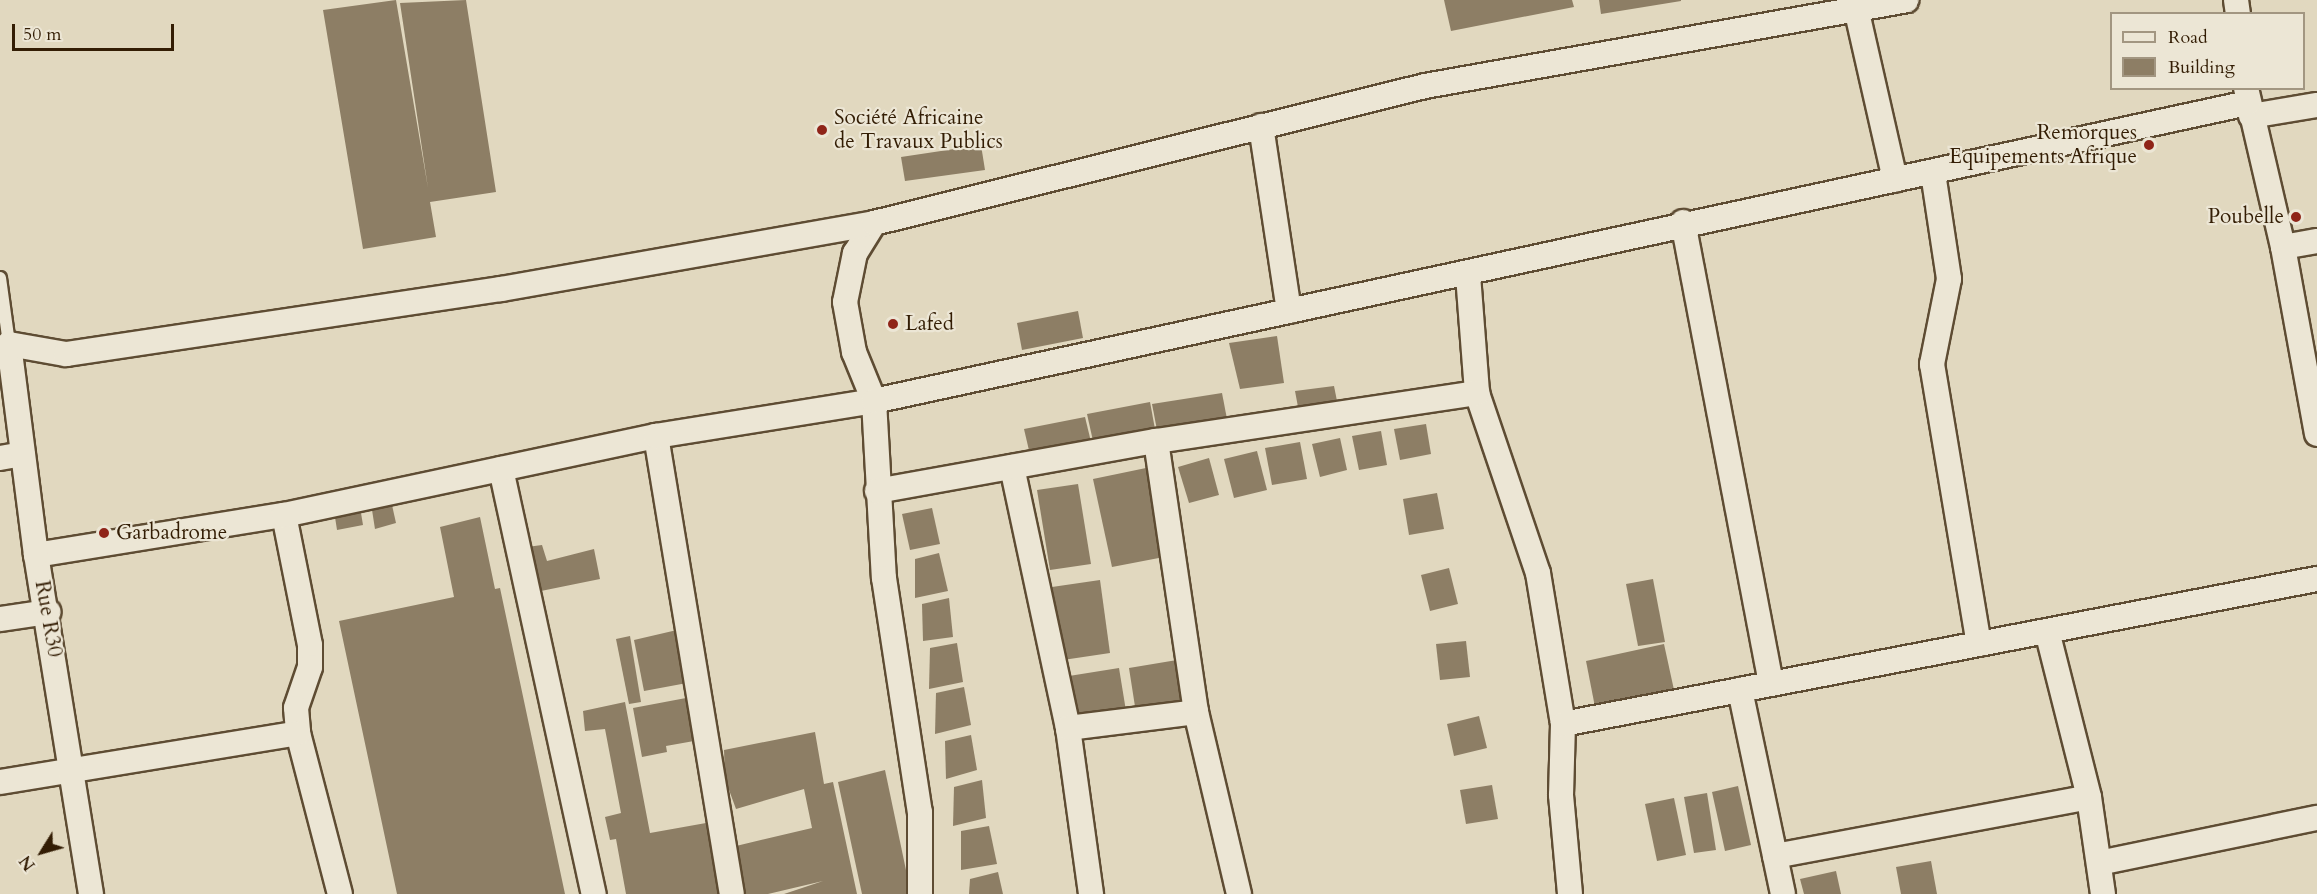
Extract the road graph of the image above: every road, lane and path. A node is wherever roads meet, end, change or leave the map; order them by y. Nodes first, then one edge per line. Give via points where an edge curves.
1 (1906, 0) edge
2 (1856, 8) junction
3 (2248, 103) edge
4 (2317, 105) edge
5 (1261, 126) junction
6 (1933, 173) junction
7 (1895, 180) junction
8 (1683, 222) junction
9 (874, 223) junction
10 (2317, 241) edge
11 (2283, 247) junction
12 (1468, 275) junction
13 (0, 278) edge
14 (1289, 311) junction
15 (4, 345) edge
16 (1477, 393) junction
17 (874, 401) junction
18 (2317, 434) edge
19 (656, 436) junction
20 (1156, 441) junction
21 (11, 456) edge
22 (1011, 467) junction
23 (501, 469) junction
24 (877, 490) junction
25 (284, 515) junction
26 (36, 555) junction
27 (2317, 579) edge
28 (48, 612) junction
29 (0, 619) edge
30 (2047, 631) junction
31 (1980, 644) junction
32 (1771, 684) junction
33 (1740, 690) junction
34 (1196, 712) junction
35 (1563, 724) junction
36 (1068, 728) junction
37 (298, 733) junction
38 (73, 773) junction
39 (0, 782) edge
40 (2089, 797) junction
41 (2317, 818) edge
42 (1775, 856) junction
43 (2099, 863) junction
44 (91, 894) edge
45 (340, 894) edge
46 (594, 894) edge
47 (732, 894) edge
48 (920, 894) edge
49 (1091, 894) edge
50 (1239, 894) edge
51 (1570, 894) edge
52 (1783, 894) edge
53 (2103, 894) edge

1 - 2 street
2 - 5 street via 1425,86
2 - 7 street
3 - 4 street
3 - 6 street
3 - 11 street
5 - 9 street
5 - 14 street
6 - 7 street
6 - 31 street via 1949,279 1932,364
7 - 8 street
8 - 12 street
8 - 32 street
9 - 15 street via 501,289 66,354
9 - 17 street via 855,253 845,302 854,352
10 - 11 street
11 - 18 street
12 - 14 street
12 - 16 street
13 - 15 lane
14 - 17 street
15 - 21 street, Rue R30
16 - 20 street
16 - 35 street via 1538,573
17 - 19 street
17 - 24 street
19 - 23 street
19 - 47 street
20 - 22 street
20 - 34 street
21 - 26 street, Rue R30
22 - 24 street
22 - 36 street
23 - 25 street
23 - 46 street
24 - 48 street via 899,693 920,812
25 - 26 street
25 - 37 street via 310,645 310,667 296,708
26 - 28 street, Rue R30
27 - 30 street
28 - 29 street
28 - 38 street, Rue R30
30 - 31 street
30 - 40 street
31 - 32 street
32 - 33 street
33 - 35 street
33 - 42 street
34 - 36 street
34 - 50 street
35 - 51 street via 1561,795
36 - 49 street
37 - 38 street
37 - 45 street
38 - 39 street
38 - 44 street, Rue R30
40 - 42 street
40 - 43 street
41 - 43 street
42 - 52 street
43 - 53 street

